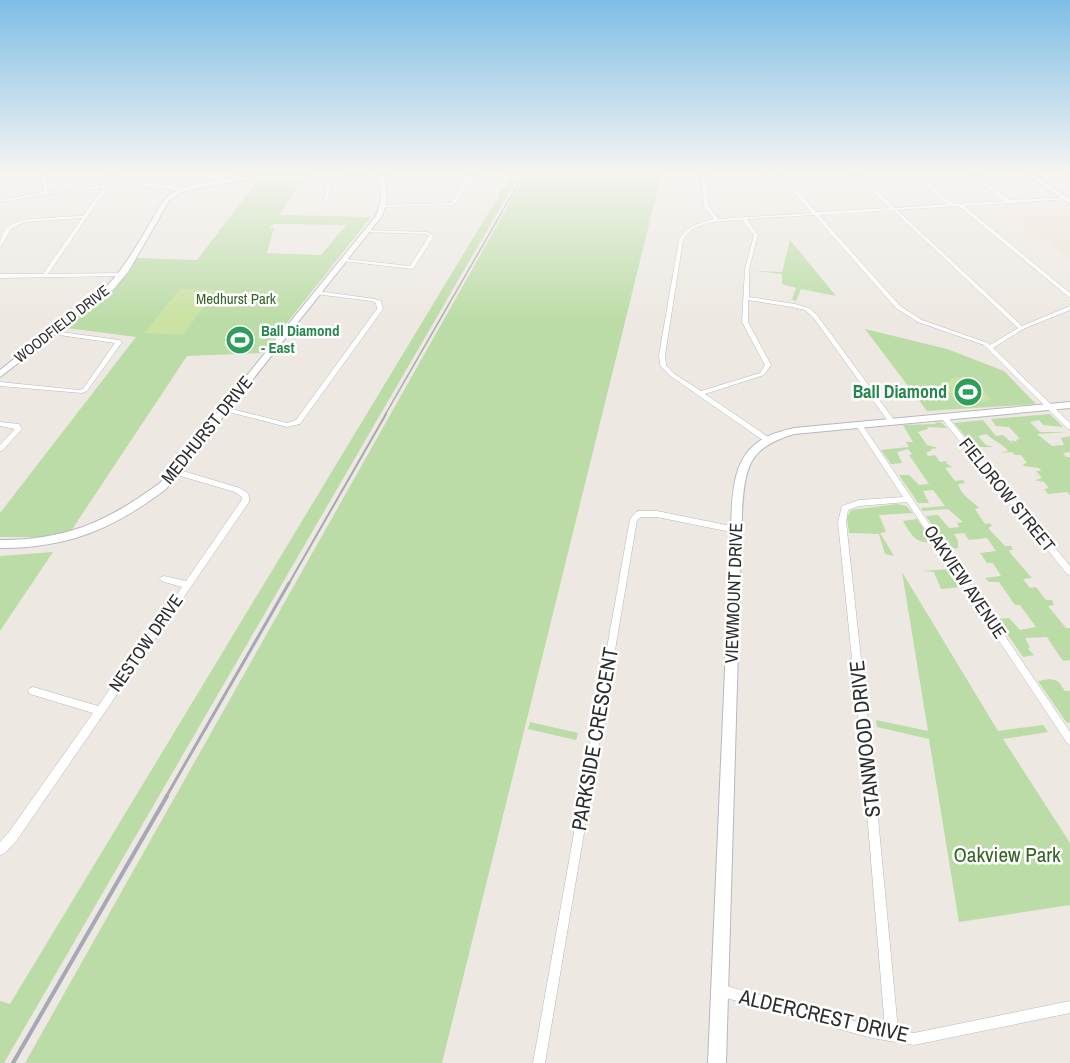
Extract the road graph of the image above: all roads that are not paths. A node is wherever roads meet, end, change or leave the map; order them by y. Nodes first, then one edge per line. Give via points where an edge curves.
1 (22, 222) edge
2 (80, 222) edge
3 (154, 222) edge
4 (373, 222) edge
5 (711, 222) edge
6 (746, 222) edge
7 (821, 222) edge
8 (906, 222) edge
9 (980, 222) edge
10 (367, 231) junction
11 (0, 245) edge
12 (345, 260) junction
13 (121, 275) junction
14 (0, 276) edge
15 (44, 276) junction
16 (317, 293) junction
17 (1070, 296) edge
18 (747, 298) junction
19 (1070, 308) edge
20 (1021, 328) junction
21 (54, 333) junction
22 (990, 347) junction
23 (0, 374) edge
24 (0, 384) edge
25 (699, 394) junction
26 (1070, 405) edge
27 (1050, 407) junction
28 (224, 409) junction
29 (944, 417) junction
30 (892, 422) junction
31 (0, 424) edge
32 (859, 425) junction
33 (1070, 427) edge
34 (766, 439) junction
35 (0, 449) edge
36 (176, 472) junction
37 (909, 500) junction
38 (736, 530) junction
39 (0, 544) edge
40 (1070, 572) edge
41 (164, 579) dead end
42 (188, 585) junction
43 (33, 691) dead end
44 (98, 711) junction
45 (1070, 740) edge
46 (0, 850) edge
47 (720, 990) junction
48 (1070, 1007) edge
49 (892, 1036) junction
50 (539, 1063) edge
51 (717, 1063) edge

1 - 11 street via 9,228
2 - 15 street
3 - 13 street, WOODFIELD DRIVE
4 - 10 street, MEDHURST DRIVE
5 - 25 street via 697,225 681,240 662,356 671,374
6 - 18 street via 756,235 747,269
7 - 22 street via 908,315
8 - 20 street
9 - 17 street
10 - 12 street, MEDHURST DRIVE
10 - 12 street via 432,236 411,268
12 - 16 street, MEDHURST DRIVE
13 - 15 street
13 - 21 street, WOODFIELD DRIVE
14 - 15 street
16 - 28 street, MEDHURST DRIVE
16 - 28 street via 373,300 379,302 380,309 298,422 287,425
18 - 25 street via 745,322 767,369
18 - 30 street via 807,309
19 - 20 street
20 - 22 street
21 - 23 street, WOODFIELD DRIVE
21 - 24 street via 119,342 80,392
22 - 27 street
25 - 34 street
26 - 27 street
27 - 29 street
27 - 33 street
28 - 36 street, MEDHURST DRIVE
29 - 30 street
29 - 40 street, FIELDROW STREET
30 - 32 street
31 - 35 street via 19,429
32 - 34 street via 794,431
32 - 37 street, OAKVIEW AVENUE
34 - 38 street, VIEWMOUNT DRIVE via 751,452 739,475
36 - 39 street, MEDHURST DRIVE via 130,511 90,531 49,542
36 - 42 street, NESTOW DRIVE via 246,496
37 - 45 street, OAKVIEW AVENUE
37 - 49 street, STANWOOD DRIVE via 859,503 845,508 842,522
38 - 47 street, VIEWMOUNT DRIVE
38 - 50 street, PARKSIDE CRESCENT via 657,514 639,514 634,519
41 - 42 street
42 - 44 street, NESTOW DRIVE
43 - 44 street
44 - 46 street, NESTOW DRIVE
47 - 49 street, ALDERCREST DRIVE
47 - 51 street, VIEWMOUNT DRIVE
48 - 49 street, ALDERCREST DRIVE via 914,1039

